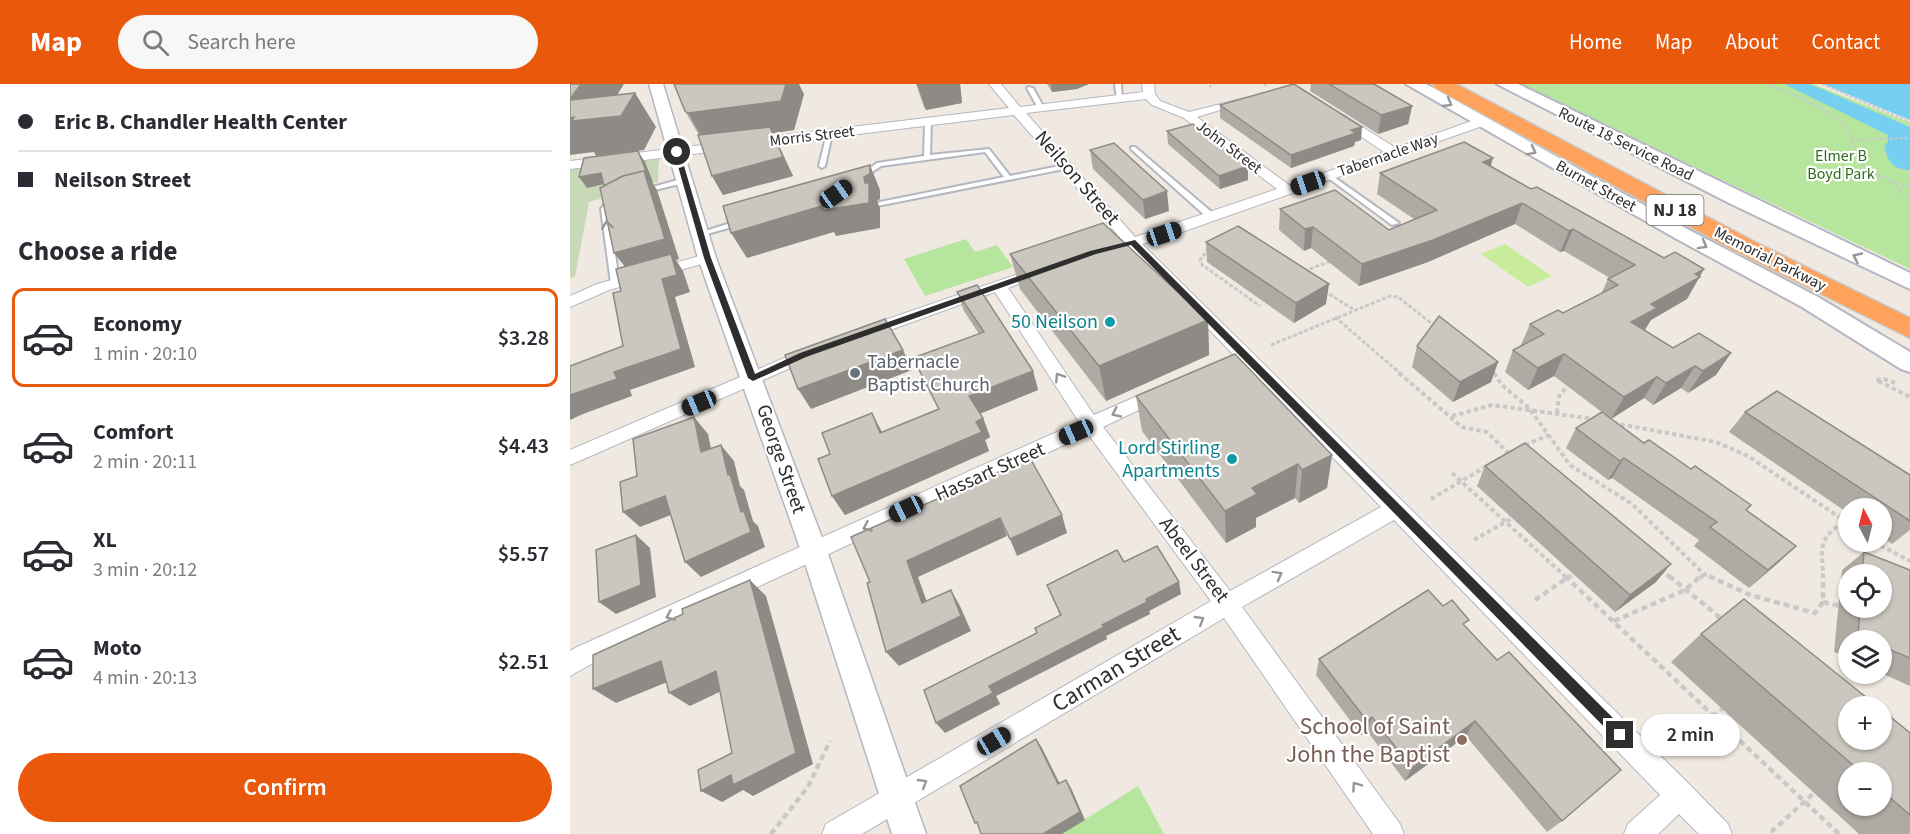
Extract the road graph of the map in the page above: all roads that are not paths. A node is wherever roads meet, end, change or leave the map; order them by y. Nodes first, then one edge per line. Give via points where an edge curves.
1 (656, 84) edge
2 (995, 84) edge
3 (1118, 84) edge
4 (1414, 84) edge
5 (1442, 84) edge
6 (1474, 84) edge
7 (1505, 84) edge
8 (1030, 88) dead end
9 (1264, 88) edge
10 (1149, 90) edge
11 (1120, 99) junction
12 (1041, 108) junction
13 (1328, 110) edge
14 (1019, 111) junction
15 (1188, 116) junction
16 (928, 122) junction
17 (1481, 122) junction
18 (828, 134) junction
19 (1132, 148) dead end
20 (677, 152) junction
21 (1395, 153) junction
22 (927, 157) junction
23 (570, 165) edge
24 (822, 166) dead end
25 (1064, 167) junction
26 (1329, 176) junction
27 (1008, 178) junction
28 (685, 180) junction
29 (854, 182) edge
30 (1287, 190) junction
31 (631, 193) edge
32 (621, 197) edge
33 (880, 204) dead end
34 (1212, 217) junction
35 (756, 218) edge
36 (1395, 223) dead end
37 (700, 234) junction
38 (1132, 242) junction
39 (1111, 248) edge
40 (707, 258) junction
41 (1051, 267) edge
42 (1910, 282) edge
43 (615, 283) junction
44 (999, 286) junction
45 (570, 302) edge
46 (1810, 302) junction
47 (1910, 312) edge
48 (1910, 329) edge
49 (846, 340) edge
50 (824, 348) edge
51 (1910, 349) edge
52 (1246, 354) junction
53 (1910, 363) edge
54 (1225, 364) edge
55 (753, 378) junction
56 (1174, 387) edge
57 (1093, 425) junction
58 (570, 458) edge
59 (1398, 508) junction
60 (814, 551) junction
61 (1227, 604) junction
62 (570, 665) edge
63 (1680, 795) junction
64 (898, 798) junction
65 (836, 834) edge
66 (909, 834) edge
67 (1390, 834) edge
68 (1638, 834) edge
69 (1718, 834) edge

1 - 20 street, George Street
2 - 14 street, Neilson Street
3 - 11 lane
4 -> 17 main road, Burnet Street
5 - 48 highway, Memorial Parkway / NJ 18 via 1744,246
6 - 47 highway, Memorial Parkway / NJ 18 via 1738,227
42 -> 7 main road, Route 18 Service Road
8 - 12 lane
9 - 15 street
10 - 11 street, Morris Street
10 - 15 street, John Street via 1170,111
11 - 12 street, Morris Street
12 - 14 street, Morris Street
13 - 21 street
14 - 16 street, Morris Street
14 - 25 street, Neilson Street
15 - 30 street, John Street
16 - 18 street, Morris Street
16 - 22 lane
17 - 21 street, Tabernacle Way
17 -> 46 main road, Burnet Street
18 - 20 street, Morris Street
18 - 24 lane
19 - 34 lane
20 - 23 street, Morris Street
20 - 28 street, George Street
21 - 26 street, Tabernacle Way
22 - 27 lane via 987,150
22 - 29 lane via 879,164
25 - 27 lane
25 - 38 street, Neilson Street
26 - 30 street, Tabernacle Way
26 - 36 lane
27 - 33 lane
28 - 31 lane
28 - 37 street, George Street
30 - 34 street, Tabernacle Way
43 -> 32 lane via 605,209
34 - 38 street, Tabernacle Way
35 - 37 lane
37 - 40 street, George Street
38 - 39 street, Tabernacle Way
38 - 52 street, Neilson Street
40 - 43 street
40 - 55 street, George Street
41 - 44 street
43 - 45 street
44 - 49 street
57 -> 44 street, Abeel Street
46 - 51 highway
46 - 53 main road, Burnet Street
50 - 55 street
52 - 54 street
52 - 59 street, Neilson Street
55 - 58 street
55 - 60 street, George Street
56 -> 57 street, Hassart Street
57 -> 60 street, Hassart Street
57 - 61 street, Abeel Street
61 -> 59 street, Carman Street
59 - 63 street, Neilson Street
60 -> 62 street, Hassart Street
60 - 64 street, George Street
64 -> 61 street, Carman Street
67 -> 61 street, Abeel Street
63 - 68 street
63 - 69 street, Neilson Street
64 - 65 street, Carman Street
64 - 66 street, George Street

